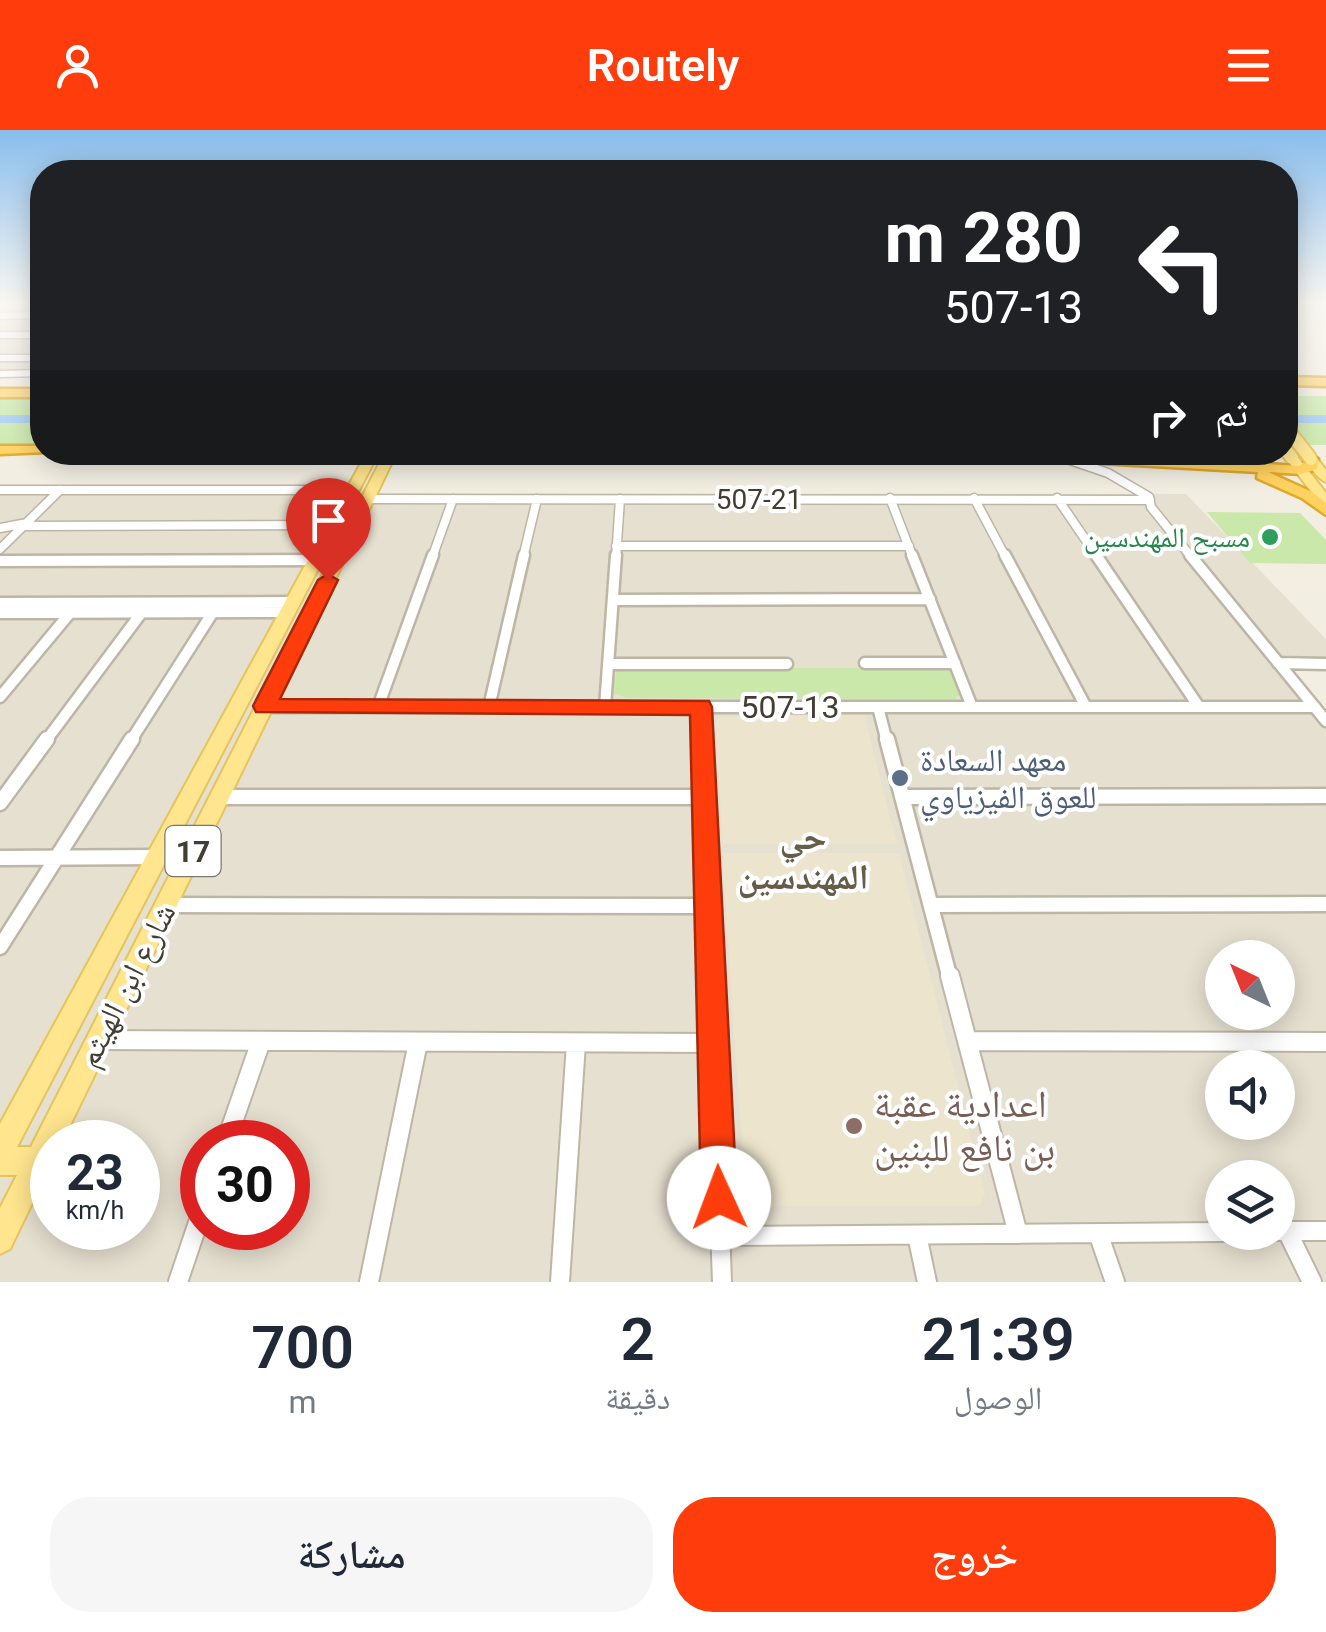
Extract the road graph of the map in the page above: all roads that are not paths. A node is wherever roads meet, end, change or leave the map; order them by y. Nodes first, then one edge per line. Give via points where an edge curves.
1 (0, 358) edge
2 (30, 358) edge
3 (30, 373) edge
4 (0, 374) edge
5 (0, 392) edge
6 (30, 393) edge
7 (1298, 395) edge
8 (1326, 395) edge
9 (0, 450) edge
10 (30, 450) edge
11 (1310, 463) edge
12 (375, 465) edge
13 (1085, 465) edge
14 (1108, 465) edge
15 (1188, 465) edge
16 (1266, 465) edge
17 (1221, 467) junction
18 (1108, 473) junction
19 (1126, 486) junction
20 (0, 490) edge
21 (60, 490) junction
22 (890, 498) junction
23 (974, 498) junction
24 (1056, 498) junction
25 (453, 499) junction
26 (536, 499) junction
27 (620, 499) junction
28 (1126, 500) junction
29 (1150, 500) junction
30 (1326, 506) edge
31 (351, 509) junction
32 (26, 524) junction
33 (0, 528) edge
34 (616, 546) junction
35 (909, 546) junction
36 (0, 549) edge
37 (316, 560) junction
38 (0, 561) edge
39 (930, 599) junction
40 (613, 600) junction
41 (0, 602) edge
42 (291, 607) junction
43 (0, 612) edge
44 (142, 612) junction
45 (213, 612) junction
46 (70, 613) junction
47 (955, 662) junction
48 (608, 664) junction
49 (786, 664) dead end
50 (865, 664) dead end
51 (1278, 664) junction
52 (1326, 664) edge
53 (0, 697) edge
54 (264, 706) junction
55 (378, 706) junction
56 (489, 707) junction
57 (605, 707) junction
58 (701, 707) junction
59 (878, 707) junction
60 (972, 707) junction
61 (1086, 707) junction
62 (1198, 707) junction
63 (1314, 707) junction
64 (1326, 720) edge
65 (1326, 796) edge
66 (220, 797) junction
67 (704, 797) junction
68 (902, 797) junction
69 (0, 803) edge
70 (157, 857) junction
71 (0, 858) edge
72 (57, 858) junction
73 (1326, 904) edge
74 (166, 905) junction
75 (932, 905) junction
76 (708, 906) junction
77 (0, 947) edge
78 (97, 1040) junction
79 (968, 1041) junction
80 (261, 1042) junction
81 (418, 1042) junction
82 (576, 1042) junction
83 (1326, 1042) edge
84 (713, 1043) junction
85 (58, 1120) edge
86 (234, 1120) edge
87 (0, 1151) edge
88 (0, 1161) edge
89 (30, 1161) edge
90 (30, 1177) edge
91 (1295, 1231) edge
92 (1326, 1231) edge
93 (1205, 1232) edge
94 (1098, 1233) junction
95 (918, 1234) junction
96 (1018, 1234) junction
97 (720, 1236) junction
98 (0, 1239) edge
99 (189, 1250) edge
100 (1293, 1250) edge
101 (178, 1282) edge
102 (368, 1282) edge
103 (560, 1282) edge
104 (722, 1282) edge
105 (927, 1282) edge
106 (1115, 1282) edge
107 (1312, 1282) edge

1 - 2 street
3 - 4 street
5 - 6 highway
7 - 8 highway
9 - 10 highway
11 - 30 main road
12 - 31 main road, شارع ابن الهيثم / 17
13 - 18 street
14 - 18 street
15 - 17 highway
16 - 17 highway
17 - 30 highway via 1285,484
18 - 19 street
19 - 28 street
19 - 29 street
20 - 21 street
21 - 31 street
21 - 32 street
22 - 23 street, 507-21
22 - 27 street, 507-21
22 - 35 street
23 - 24 street, 507-21
23 - 61 street
24 - 28 street, 507-21
24 - 62 street
25 - 26 street, 507-21
25 - 31 street, 507-21
25 - 55 street
26 - 27 street, 507-21
26 - 56 street
27 - 34 street
28 - 29 street, 507-21
29 - 51 street
31 - 32 street
31 - 37 main road, شارع ابن الهيثم / 17
31 - 54 main road, شارع ابن الهيثم / 17
32 - 33 street
32 - 36 street
34 - 35 street
34 - 40 street
35 - 39 street
37 - 38 street
37 - 42 main road, شارع ابن الهيثم / 17
39 - 40 street
39 - 47 street
40 - 48 street
41 - 42 street
42 - 45 street
42 - 70 main road, شارع ابن الهيثم / 17
43 - 46 street
44 - 45 street
44 - 46 street
44 - 69 street
45 - 72 street
46 - 53 street
47 - 50 street
47 - 60 street
48 - 49 street
48 - 57 street
51 - 52 street
51 - 63 street
54 - 55 street, 507-13
54 - 66 main road, شارع ابن الهيثم / 17
55 - 56 street, 507-13
56 - 57 street, 507-13
57 - 58 street, 507-13
58 - 59 street, 507-13
58 - 67 street
59 - 60 street, 507-13
59 - 68 street
60 - 61 street, 507-13
61 - 62 street, 507-13
62 - 63 street, 507-13
63 - 64 street
65 - 68 street
66 - 67 street
66 - 74 main road, شارع ابن الهيثم / 17
67 - 76 street
68 - 75 street
70 - 72 street
70 - 87 main road, شارع ابن الهيثم / 17
71 - 72 street
72 - 77 street
73 - 75 street
74 - 76 street
74 - 78 main road, شارع ابن الهيثم / 17
75 - 79 street
76 - 84 street
78 - 80 street
78 - 85 main road, شارع ابن الهيثم / 17
79 - 83 street
79 - 96 street
80 - 81 street
80 - 86 street
81 - 82 street
81 - 102 street
82 - 84 street
82 - 103 street
84 - 97 street
88 - 89 main road
90 - 98 main road, شارع ابن الهيثم / 17
91 - 92 street
93 - 94 street
94 - 96 street
94 - 106 street
95 - 96 street
95 - 97 street
95 - 105 street
97 - 104 street
99 - 101 street
100 - 107 street

